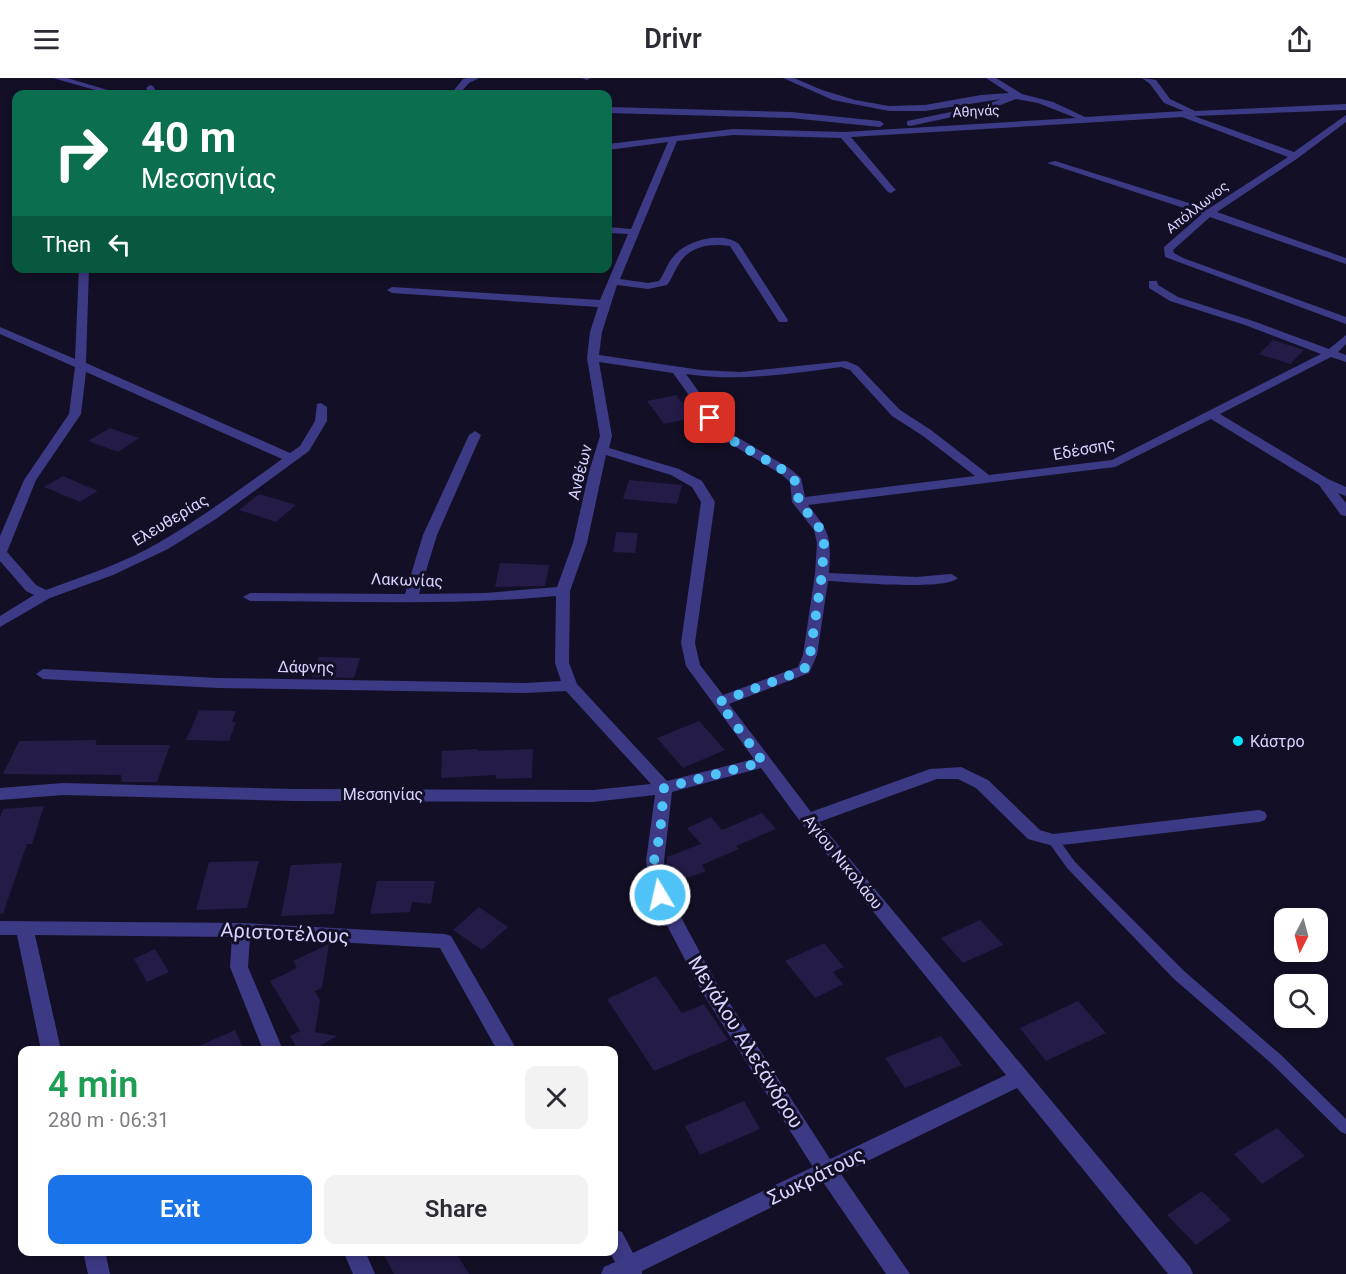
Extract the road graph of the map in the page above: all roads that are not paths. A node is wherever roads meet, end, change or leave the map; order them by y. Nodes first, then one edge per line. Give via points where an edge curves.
1 (57, 78) edge
2 (475, 78) edge
3 (787, 78) edge
4 (990, 78) edge
5 (1146, 78) edge
6 (102, 90) edge
7 (458, 90) edge
8 (1018, 96) junction
9 (1346, 107) edge
10 (612, 110) edge
11 (1197, 113) junction
12 (1180, 114) junction
13 (1346, 118) edge
14 (1087, 120) junction
15 (844, 135) junction
16 (674, 139) junction
17 (612, 147) edge
18 (1295, 156) junction
19 (1052, 163) dead end
20 (891, 190) dead end
21 (1209, 213) junction
22 (612, 230) edge
23 (636, 232) junction
24 (1346, 261) edge
25 (82, 273) edge
26 (615, 282) junction
27 (1153, 283) dead end
28 (392, 290) dead end
29 (604, 304) junction
30 (783, 320) dead end
31 (1346, 321) edge
32 (0, 330) edge
33 (1346, 338) edge
34 (1330, 353) junction
35 (594, 358) junction
36 (1346, 359) edge
37 (79, 364) junction
38 (676, 369) junction
39 (321, 407) dead end
40 (1212, 414) junction
41 (475, 435) dead end
42 (603, 450) junction
43 (291, 459) junction
44 (988, 480) junction
45 (1323, 482) junction
46 (1346, 492) edge
47 (799, 502) junction
48 (1346, 512) edge
49 (0, 553) edge
50 (822, 577) junction
51 (951, 578) dead end
52 (563, 591) junction
53 (45, 595) junction
54 (250, 597) dead end
55 (411, 597) junction
56 (0, 622) edge
57 (43, 674) dead end
58 (570, 686) junction
59 (719, 702) junction
60 (763, 762) junction
61 (664, 788) junction
62 (0, 794) edge
63 (1259, 816) dead end
64 (808, 820) junction
65 (1053, 840) junction
66 (0, 927) edge
67 (24, 928) junction
68 (241, 930) junction
69 (50, 1046) edge
70 (271, 1046) edge
71 (505, 1046) edge
72 (1021, 1077) junction
73 (1346, 1128) edge
74 (828, 1170) junction
75 (618, 1252) edge
76 (95, 1256) edge
77 (356, 1256) edge
78 (624, 1271) edge
79 (99, 1274) edge
80 (364, 1274) edge
81 (899, 1274) edge
82 (1182, 1274) edge

1 - 6 street
2 - 7 street
3 - 8 street via 836,98 897,108
4 - 8 street
5 - 11 street via 1167,101
8 - 10 street via 987,107 888,124 791,115
8 - 14 street
9 - 11 street, Αθηνάς
11 - 12 street, Αθηνάς
12 - 14 street, Αθηνάς
12 - 18 street
13 - 18 street, Απόλλωνος
14 - 15 street, Αθηνάς
15 - 16 street, Αθηνάς via 733,132
15 - 20 street
16 - 17 street, Αθηνάς
16 - 23 street, Ανθέων
18 - 21 street, Απόλλωνος
19 - 21 street
21 - 24 street
21 - 31 street, Απόλλωνος via 1168,249 1169,255
22 - 23 street
23 - 26 street, Ανθέων
25 - 37 street via 84,312
26 - 29 street, Ανθέων
26 - 30 street via 648,286 663,283 686,250 698,243 723,241 734,244
27 - 34 street via 1174,299
28 - 29 street
29 - 35 street, Ανθέων
32 - 37 street
33 - 34 street, Εδέσσης
34 - 36 street
34 - 40 street, Εδέσσης
35 - 38 street
35 - 42 street, Ανθέων via 606,436
37 - 43 street
37 - 49 street via 75,414 30,480
38 - 44 street via 740,375 842,363 854,368 896,413
38 - 47 street via 723,435 785,471 796,482
39 - 43 street, Ελευθερίας via 321,421 313,435
40 - 44 street, Εδέσσης via 1115,463
40 - 45 street
41 - 55 street via 430,535
42 - 52 street, Ανθέων via 580,543
42 - 59 street, Αγίου Νικολάου via 675,472 697,484 708,502 688,643 693,666
43 - 53 street, Ελευθερίας via 163,546
44 - 47 street, Εδέσσης
45 - 46 street
45 - 48 street
47 - 50 street via 821,530
49 - 53 street via 31,588
50 - 51 street via 916,581
50 - 59 street via 810,655 804,670
52 - 55 street, Λακωνίας via 454,599
52 - 58 street, Ανθέων via 562,663
53 - 56 street, Ελευθερίας
54 - 55 street, Λακωνίας
57 - 58 street, Δάφνης via 229,683
58 - 61 street, Ανθέων
59 - 60 street, Αγίου Νικολάου
60 - 61 street, Μεσσηνίας
60 - 64 street, Αγίου Νικολάου
61 - 62 street, Μεσσηνίας via 593,796 282,795 63,789
61 - 74 street, Μεγάλου Αλεξάνδρου via 654,861 660,895 709,987
63 - 65 street
64 - 65 street via 936,773 962,773 982,783 1034,835
64 - 72 street, Αγίου Νικολάου
65 - 73 lane via 1071,865 1179,975 1276,1059
66 - 67 street, Αριστοτέλους
67 - 68 street, Αριστοτέλους
67 - 69 street
68 - 70 street via 239,967
68 - 71 street, Αριστοτέλους via 445,941
72 - 74 street, Σωκράτους
72 - 82 street, Αγίου Νικολάου
74 - 78 street, Σωκράτους
74 - 81 street, Μεγάλου Αλεξάνδρου
75 - 78 street
76 - 79 street
77 - 80 street

